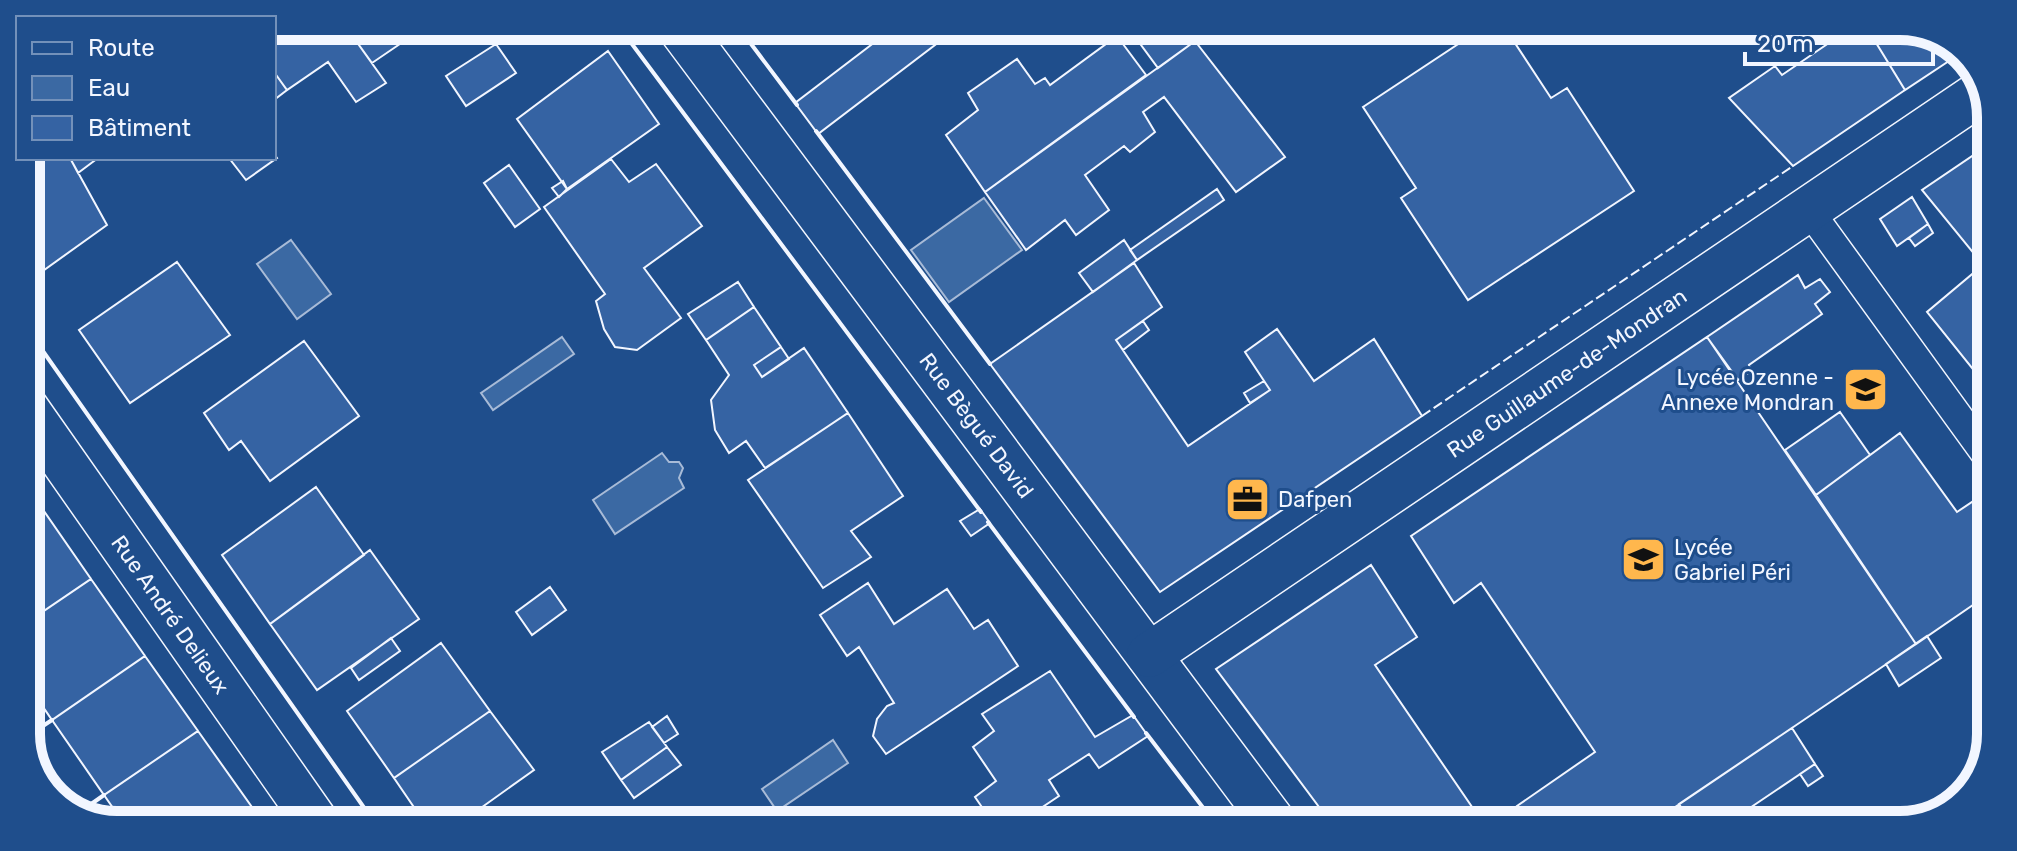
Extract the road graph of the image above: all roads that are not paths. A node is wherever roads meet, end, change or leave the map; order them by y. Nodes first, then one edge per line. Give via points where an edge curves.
1 (689, 40) edge
2 (1974, 97) edge
3 (1808, 209) junction
4 (40, 428) edge
5 (1977, 442) edge
6 (1149, 655) junction
7 (308, 811) edge
8 (1265, 811) edge

1 - 6 street, Rue Bègué David
2 - 3 street, Rue Guillaume-de-Mondran
3 - 5 lane
3 - 6 street, Rue Guillaume-de-Mondran
4 - 7 street, Rue André Delieux
6 - 8 street, Rue Bègué David

